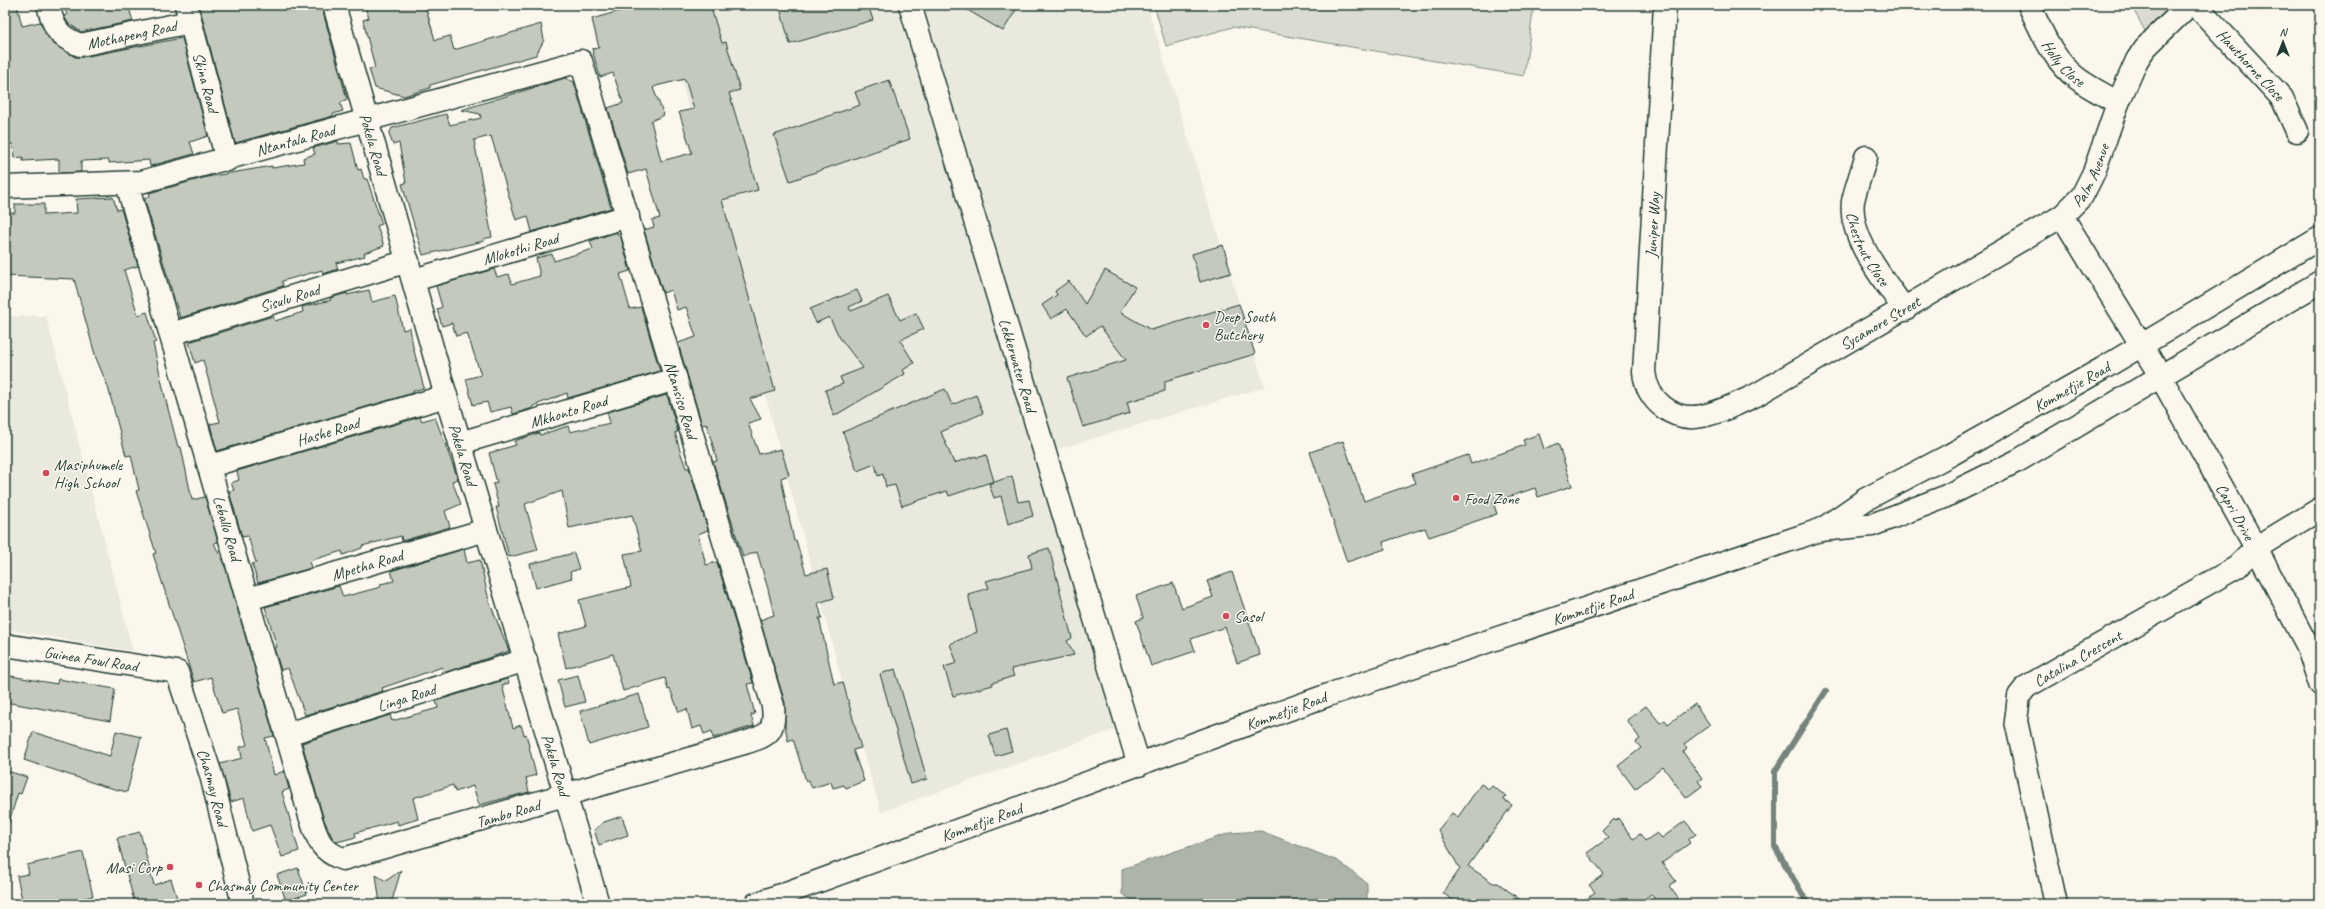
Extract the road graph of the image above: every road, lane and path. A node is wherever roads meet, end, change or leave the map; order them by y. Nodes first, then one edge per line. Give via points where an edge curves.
1 (48, 5) edge
2 (334, 5) edge
3 (910, 5) edge
4 (1665, 5) edge
5 (2029, 5) edge
6 (2189, 5) edge
7 (2196, 5) edge
8 (188, 13) edge
9 (581, 61) joint
10 (2118, 103) junction
11 (366, 121) junction
12 (2297, 131) dead end
13 (1866, 157) dead end
14 (228, 160) junction
15 (127, 184) junction
16 (5, 187) edge
17 (628, 216) junction
18 (2062, 216) junction
19 (2320, 238) edge
20 (411, 271) junction
21 (2320, 282) edge
22 (1905, 310) junction
23 (171, 334) junction
24 (2141, 345) junction
25 (2160, 375) junction
26 (676, 379) junction
27 (446, 396) junction
28 (1692, 417) joint
29 (460, 443) junction
30 (210, 466) junction
31 (2320, 509) edge
32 (486, 530) junction
33 (1820, 530) junction
34 (2256, 548) junction
35 (248, 598) junction
36 (5, 645) edge
37 (526, 660) junction
38 (177, 672) joint
39 (2320, 684) edge
40 (288, 734) junction
41 (765, 737) joint
42 (1139, 765) junction
43 (567, 796) junction
44 (344, 859) joint
45 (243, 904) edge
46 (598, 904) edge
47 (756, 904) edge
48 (2056, 904) edge

1 - 8 street, Mothapeng Road via 53,25 58,33 80,45
2 - 11 street, Pokela Road
3 - 42 street, Lekkerwater Road
4 - 28 street, Juniper Way via 1644,372 1647,386 1657,403 1677,415
5 - 10 street, Holly Close via 2062,65 2078,79
6 - 10 street, Palm Avenue via 2145,48
7 - 12 street, Hawthorne Close via 2282,98
8 - 14 street, Skina Road
9 - 11 street, Ntantala Road
9 - 17 street, Ntansiso Road
10 - 18 street, Palm Avenue via 2091,178 2082,196
11 - 14 street, Ntantala Road
11 - 20 street, Pokela Road
13 - 22 street, Chestnut Close via 1854,201 1854,222 1873,263
14 - 15 street, Ntantala Road
15 - 16 street, Ntantala Road
15 - 23 street, Leballo Road
17 - 20 street, Mlokothi Road
17 - 26 street, Ntansiso Road
18 - 22 street, Sycamore Street
18 - 24 street, Palm Avenue
19 - 24 street, Kommetjie Road
20 - 23 street, Sisulu Road
20 - 27 street, Pokela Road
21 - 25 street, Kommetjie Road
22 - 28 street, Sycamore Street via 1756,395 1704,416
23 - 30 street, Leballo Road
24 - 25 street, Capri Drive
24 - 33 street, Kommetjie Road via 1950,455 1866,499
25 - 33 street, Kommetjie Road via 1982,480 1872,525
25 - 34 street, Capri Drive
26 - 29 street, Mkhonto Road
26 - 41 street, Ntansiso Road via 773,706 772,727
27 - 29 street, Pokela Road
27 - 30 street, Hashe Road
29 - 32 street, Pokela Road
30 - 35 street, Leballo Road
31 - 34 street, Catalina Crescent
32 - 35 street, Mpetha Road
32 - 37 street, Pokela Road
33 - 42 street, Kommetjie Road via 1328,695
34 - 39 street, Capri Drive via 2307,645
34 - 48 street, Catalina Crescent via 2237,567 2026,687 2019,696 2016,721
35 - 40 street, Leballo Road
36 - 38 street, Guinea Fowl Road
37 - 40 street, Linga Road
37 - 43 street, Pokela Road
38 - 45 street, Chasmay Road via 211,775
40 - 44 street, Leballo Road via 317,836 328,852
41 - 43 street, Tambo Road
42 - 47 street, Kommetjie Road
43 - 44 street, Tambo Road
43 - 46 street, Pokela Road

